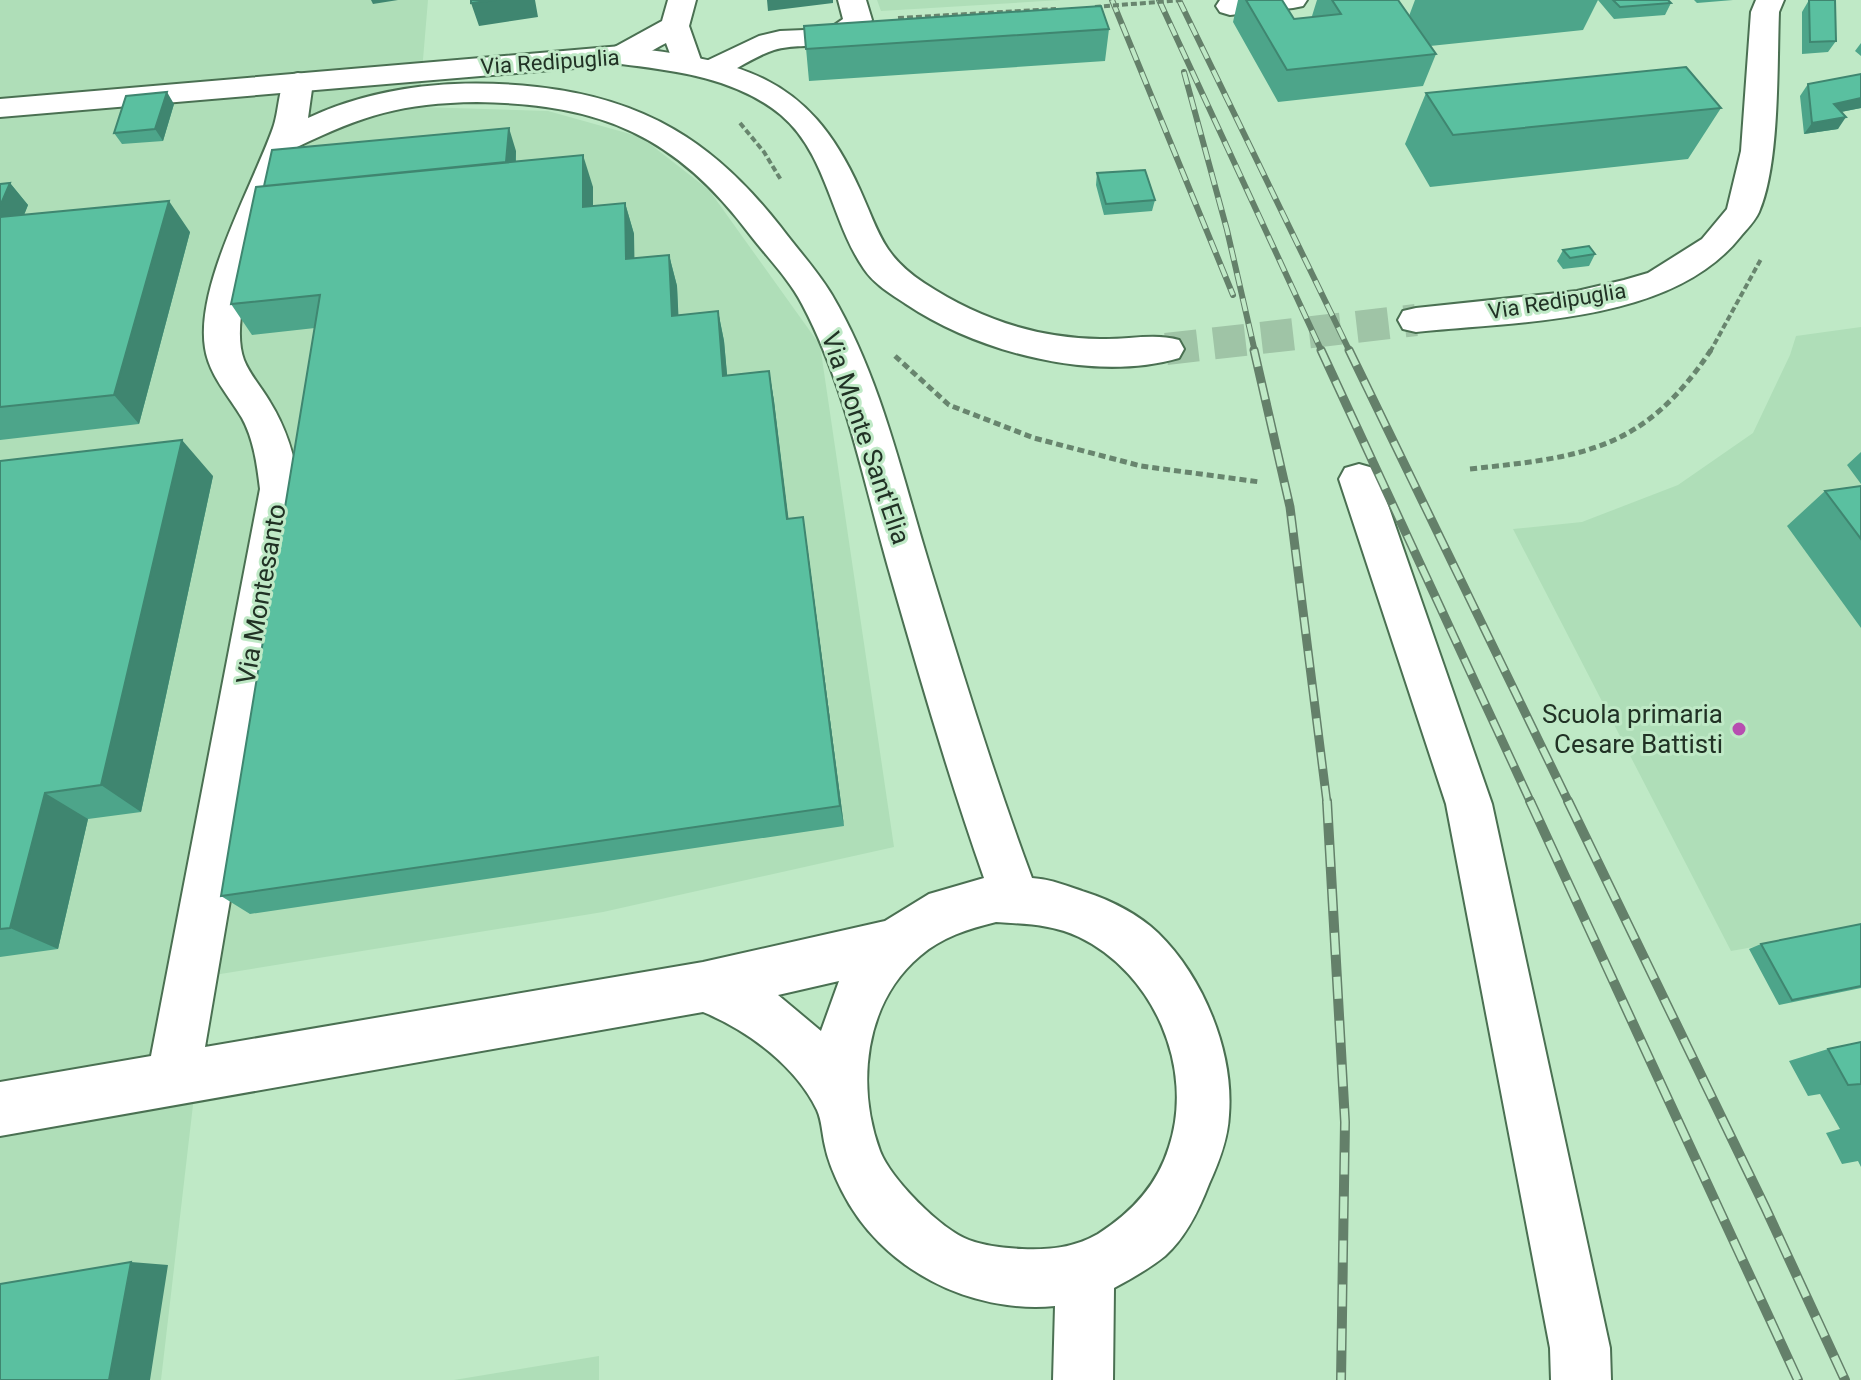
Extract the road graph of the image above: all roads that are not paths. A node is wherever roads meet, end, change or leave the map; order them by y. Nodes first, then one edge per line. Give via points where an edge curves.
1 (1293, 0) edge
2 (1770, 0) edge
3 (1230, 6) dead end
4 (855, 10) edge
5 (678, 13) edge
6 (621, 55) junction
7 (699, 67) junction
8 (298, 82) junction
9 (0, 108) edge
10 (283, 142) junction
11 (1416, 320) tunnel mouth
12 (1166, 349) tunnel mouth
13 (1359, 479) dead end
14 (1015, 897) junction
15 (897, 943) junction
16 (703, 987) junction
17 (173, 1079) junction
18 (840, 1097) junction
19 (0, 1109) edge
20 (1085, 1271) junction
21 (1083, 1380) edge
22 (1581, 1380) edge

1 - 3 street
2 - 11 street, Via Redipuglia via 1757,151 1743,211 1714,247 1660,281 1629,291 1577,303
4 - 7 street via 853,29 838,35 771,41
5 - 6 street
5 - 7 street
6 - 7 street, Via Redipuglia
6 - 8 street, Via Redipuglia
7 - 12 street, Via Redipuglia via 771,94 796,111 824,149 878,264 936,309 1030,346 1082,352
8 - 9 street, Via Redipuglia
8 - 10 street, Via Montesanto via 298,99
10 - 14 street, Via Monte Sant'Elia via 363,107 436,93 485,92 568,100 614,112 669,134 715,170 819,304 859,402 983,810
10 - 17 street, Via Montesanto via 244,239 222,340 227,364 275,452 280,489
13 - 22 street via 1469,804 1580,1348
14 - 15 street via 972,902 932,918
14 - 20 street via 1069,906 1118,929 1159,968 1189,1018 1204,1076 1201,1137 1179,1194 1139,1241
15 - 16 street
15 - 18 street via 863,986 843,1038
16 - 17 street
16 - 18 street via 755,1010 799,1047
17 - 19 street
18 - 20 street via 856,1162 894,1220 950,1261 1018,1280
20 - 21 street

